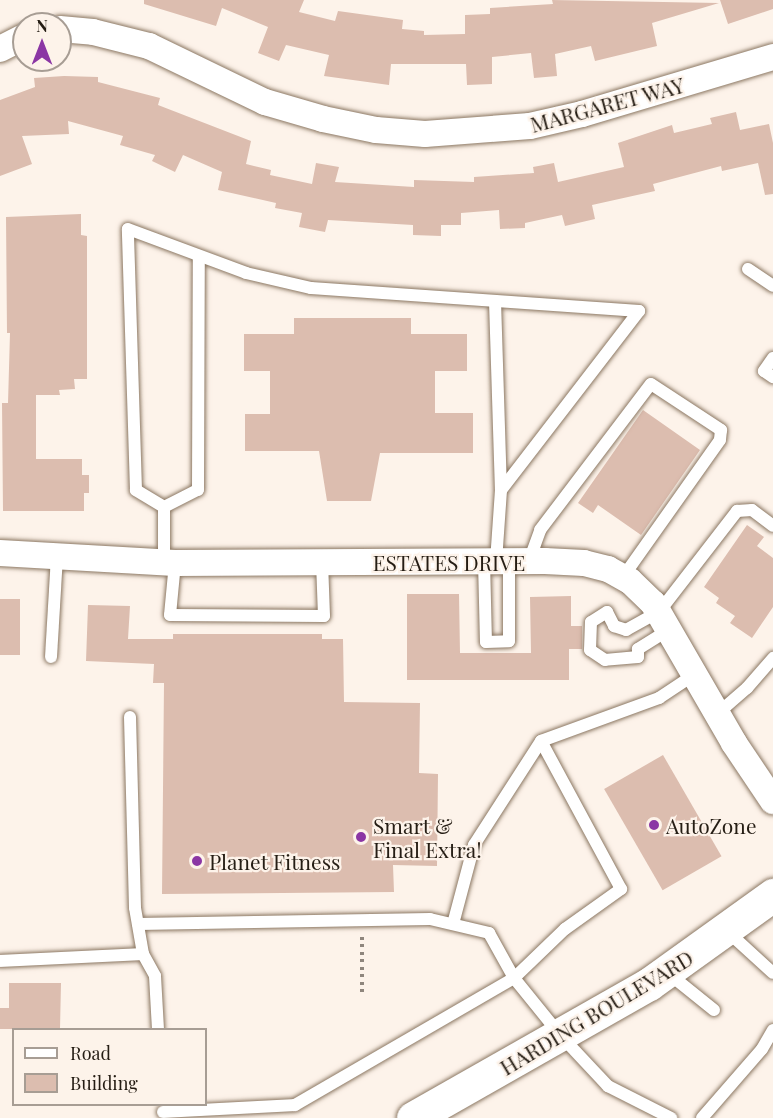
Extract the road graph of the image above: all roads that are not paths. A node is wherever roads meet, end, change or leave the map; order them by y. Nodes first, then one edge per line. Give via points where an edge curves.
1 (72, 30) edge
2 (773, 57) edge
3 (199, 256) junction
4 (748, 269) dead end
5 (773, 286) edge
6 (495, 301) junction
7 (773, 358) edge
8 (773, 377) edge
9 (501, 490) junction
10 (164, 507) junction
11 (773, 526) edge
12 (0, 553) edge
13 (57, 556) junction
14 (505, 561) junction
15 (170, 562) junction
16 (322, 562) junction
17 (623, 577) junction
18 (665, 621) junction
19 (51, 657) dead end
20 (773, 658) edge
21 (695, 674) junction
22 (717, 714) junction
23 (130, 717) dead end
24 (542, 741) junction
25 (773, 801) edge
26 (773, 895) edge
27 (138, 924) junction
28 (453, 924) junction
29 (727, 931) junction
30 (143, 954) junction
31 (0, 961) edge
32 (667, 972) junction
33 (773, 973) edge
34 (514, 978) junction
35 (714, 1010) dead end
36 (158, 1028) edge
37 (773, 1030) edge
38 (561, 1036) junction
39 (163, 1111) edge
40 (413, 1118) edge
41 (671, 1118) edge
42 (702, 1118) edge

1 - 2 street, MARGARET WAY via 148,46 265,102 376,130 424,134 541,124
3 - 6 lane via 246,273 311,288
3 - 10 lane via 198,490
3 - 10 lane via 128,228 136,490
4 - 5 lane
6 - 9 lane
6 - 9 lane via 639,311
7 - 8 lane via 764,371
9 - 14 lane
10 - 15 lane
11 - 18 lane via 752,510 737,511
12 - 13 street, ESTATES DRIVE
13 - 15 street, ESTATES DRIVE
13 - 19 lane
14 - 14 lane via 486,642 509,641
14 - 16 street, ESTATES DRIVE
14 - 17 street, ESTATES DRIVE via 584,563
14 - 17 lane via 540,530 651,384 721,430 720,440
15 - 16 street, ESTATES DRIVE
15 - 16 lane via 170,615 324,616
17 - 18 street, ESTATES DRIVE
18 - 18 lane via 638,649 638,657 605,660 590,650 591,622 607,612 614,626 626,630
18 - 21 street, ESTATES DRIVE
20 - 22 lane
21 - 22 street, ESTATES DRIVE
21 - 24 lane via 659,698
22 - 25 street, ESTATES DRIVE
23 - 27 lane
24 - 28 lane via 474,845
24 - 34 lane via 621,889 565,929
26 - 29 main road, HARDING BOULEVARD
27 - 28 lane via 430,919
27 - 30 lane
28 - 34 lane via 489,933
29 - 32 main road, HARDING BOULEVARD
29 - 33 lane
30 - 31 lane
30 - 36 lane via 155,976
32 - 35 lane
32 - 38 main road, HARDING BOULEVARD
34 - 38 lane
34 - 39 lane via 295,1105
37 - 42 lane via 762,1049
38 - 40 main road, HARDING BOULEVARD
38 - 41 lane via 608,1086

